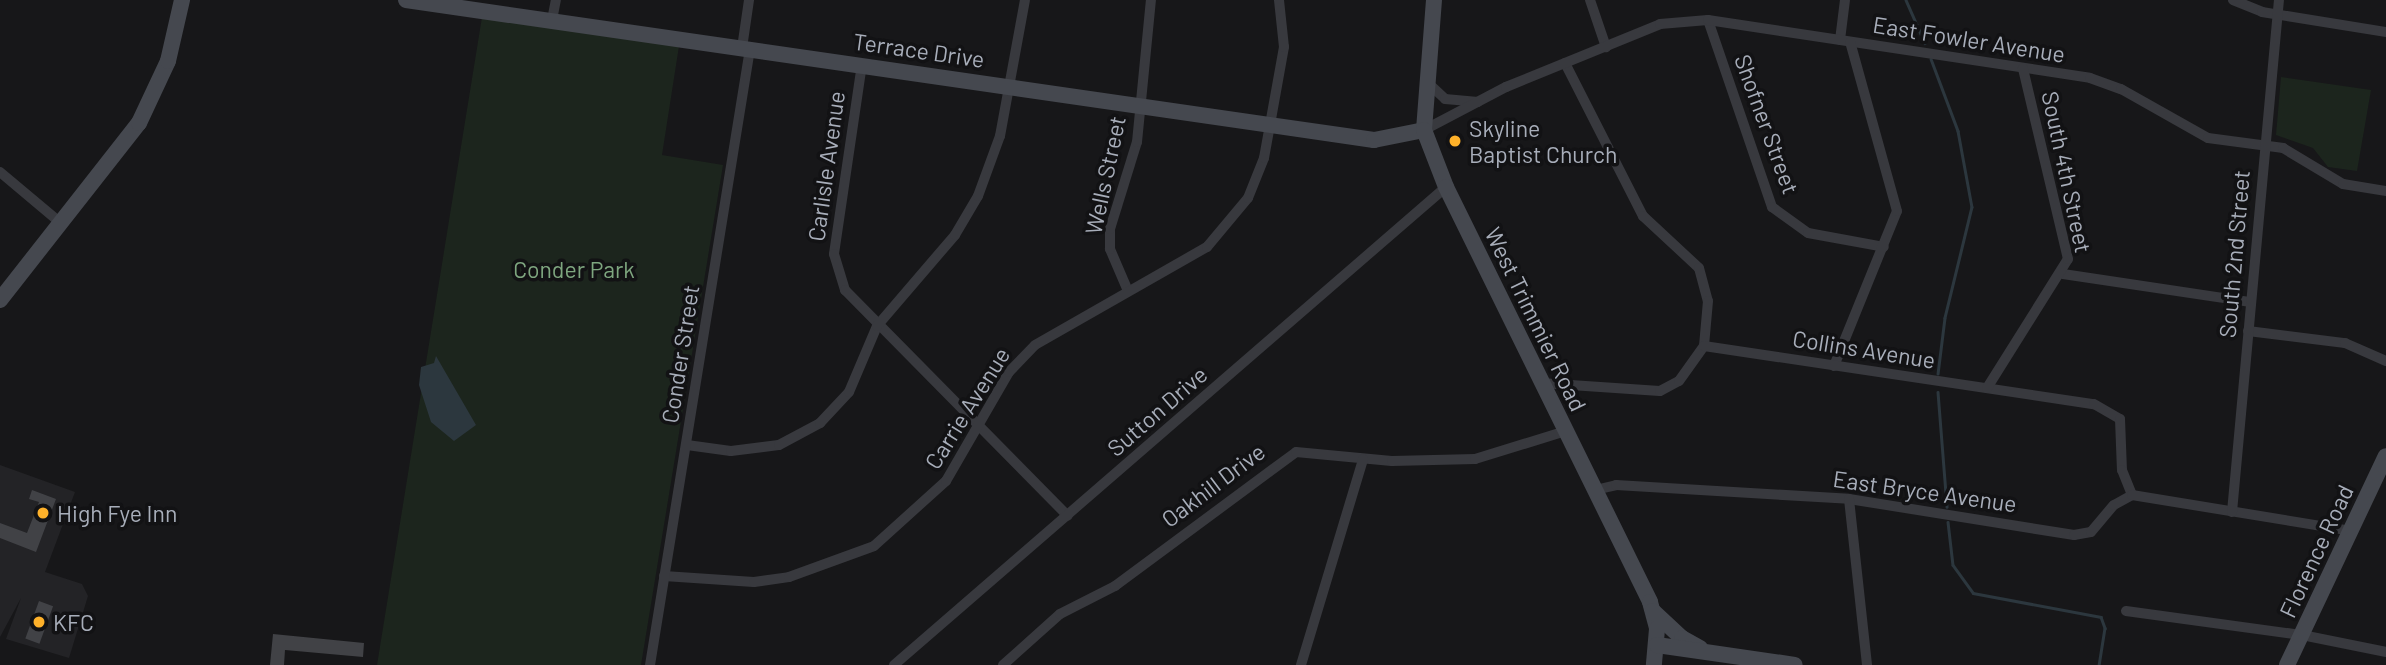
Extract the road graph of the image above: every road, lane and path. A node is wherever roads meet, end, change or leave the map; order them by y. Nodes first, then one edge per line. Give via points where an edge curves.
1 (182, 0) edge
2 (405, 0) edge
3 (556, 0) edge
4 (749, 0) edge
5 (1025, 0) edge
6 (1151, 0) edge
7 (1434, 0) edge
8 (1590, 0) edge
9 (1845, 0) edge
10 (2233, 0) edge
11 (2278, 0) edge
12 (440, 2) edge
13 (1281, 2) edge
14 (2277, 15) junction
15 (552, 20) junction
16 (1708, 20) junction
17 (2386, 33) edge
18 (1845, 41) junction
19 (1606, 47) junction
20 (746, 48) junction
21 (1565, 63) junction
22 (862, 65) junction
23 (2023, 68) junction
24 (1424, 77) junction
25 (1006, 85) junction
26 (1478, 102) junction
27 (1142, 106) junction
28 (1272, 126) junction
29 (1424, 130) junction
30 (2265, 146) junction
31 (0, 172) edge
32 (1446, 187) junction
33 (2386, 191) edge
34 (62, 224) junction
35 (1884, 247) junction
36 (2063, 274) junction
37 (1128, 291) junction
38 (0, 300) edge
39 (2251, 302) junction
40 (877, 326) junction
41 (2248, 331) junction
42 (1704, 346) junction
43 (2386, 361) edge
44 (1834, 366) junction
45 (1541, 383) junction
46 (1987, 388) junction
47 (979, 427) junction
48 (1566, 431) junction
49 (687, 444) junction
50 (2386, 456) edge
51 (1363, 459) junction
52 (1595, 489) junction
53 (2132, 495) junction
54 (1849, 499) junction
55 (2232, 512) junction
56 (1068, 516) junction
57 (2351, 531) junction
58 (664, 576) junction
59 (1653, 611) junction
60 (2126, 611) dead end
61 (2302, 635) junction
62 (1657, 645) junction
63 (2386, 652) edge
64 (1716, 654) junction
65 (1776, 664) edge
66 (650, 665) edge
67 (894, 665) edge
68 (1003, 665) edge
69 (1301, 665) edge
70 (1654, 665) edge
71 (1795, 665) edge
72 (1867, 665) edge
73 (2287, 665) edge

1 - 34 street via 167,61 139,123
2 - 12 street, Terrace Drive
3 - 15 street
4 - 20 street, Conder Street
5 - 25 street
6 - 27 street, Wells Street
7 - 24 street, West Trimmier Road
8 - 19 street
9 - 18 street
10 - 14 street
11 - 14 street, South 2nd Street
12 - 15 street, Terrace Drive
13 - 28 street, Carrie Avenue via 1284,47
14 - 17 street
14 - 30 street, South 2nd Street
15 - 20 street, Terrace Drive
16 - 18 street, East Fowler Avenue
16 - 19 street, East Fowler Avenue via 1660,24
16 - 35 street, Shofner Street via 1772,207 1808,233
18 - 23 street, East Fowler Avenue
18 - 35 street via 1897,202
19 - 21 street, East Fowler Avenue
20 - 22 street, Terrace Drive
20 - 49 street, Conder Street
21 - 26 street, East Fowler Avenue
21 - 42 street via 1633,201 1699,268 1708,301
22 - 25 street, Terrace Drive
22 - 40 street, Carlisle Avenue via 834,266 845,290
23 - 30 street, East Fowler Avenue via 2105,83 2208,138
23 - 36 street, South 4th Street via 2068,259
24 - 26 street via 1445,99
24 - 29 street, West Trimmier Road
25 - 27 street, Terrace Drive
25 - 40 street via 1000,136 978,196 955,236
26 - 29 street, East Fowler Avenue
27 - 28 street, Terrace Drive
27 - 37 street, Wells Street via 1109,240
28 - 29 street, Terrace Drive via 1374,141
28 - 37 street, Carrie Avenue via 1256,181 1222,231 1198,252
29 - 32 street, West Trimmier Road
30 - 33 street, East Fowler Avenue via 2296,153 2343,184
30 - 39 street, South 2nd Street
31 - 34 street
32 - 45 street, West Trimmier Road
32 - 56 street, Sutton Drive
34 - 38 street
35 - 44 street
36 - 39 street
36 - 46 street, South 4th Street
37 - 47 street, Carrie Avenue via 1035,345 1009,372
39 - 41 street, South 2nd Street
40 - 47 street, Carlisle Avenue
40 - 49 street via 849,392 809,431 755,450
41 - 43 street via 2345,343
41 - 55 street, South 2nd Street
42 - 44 street, Collins Avenue
42 - 45 street via 1679,381 1660,391
44 - 46 street, Collins Avenue
45 - 48 street, West Trimmier Road
46 - 53 street, Collins Avenue via 2094,404 2113,412 2123,427 2122,470
47 - 56 street, Carlisle Avenue
47 - 58 street, Carrie Avenue via 934,496 896,530 848,559 754,582
48 - 51 street, Oakhill Drive via 1487,457
48 - 52 street, West Trimmier Road
49 - 58 street, Conder Street
50 - 57 street, Florence Road
51 - 68 street, Oakhill Drive via 1296,452 1283,458 1115,586 1060,614
51 - 69 street
52 - 54 street, East Bryce Avenue via 1616,485
52 - 59 street, West Trimmier Road
53 - 54 street, East Bryce Avenue via 2114,505 2091,532 2074,535
53 - 55 street
54 - 72 street
55 - 57 street
56 - 67 street, Sutton Drive
57 - 61 street, Florence Road
58 - 66 street, Conder Street
59 - 62 street, West Trimmier Road
59 - 64 street via 1682,638
60 - 61 street
61 - 63 street
61 - 73 street, Florence Road
62 - 64 street
62 - 70 street, West Trimmier Road
64 - 65 street
65 - 71 street

